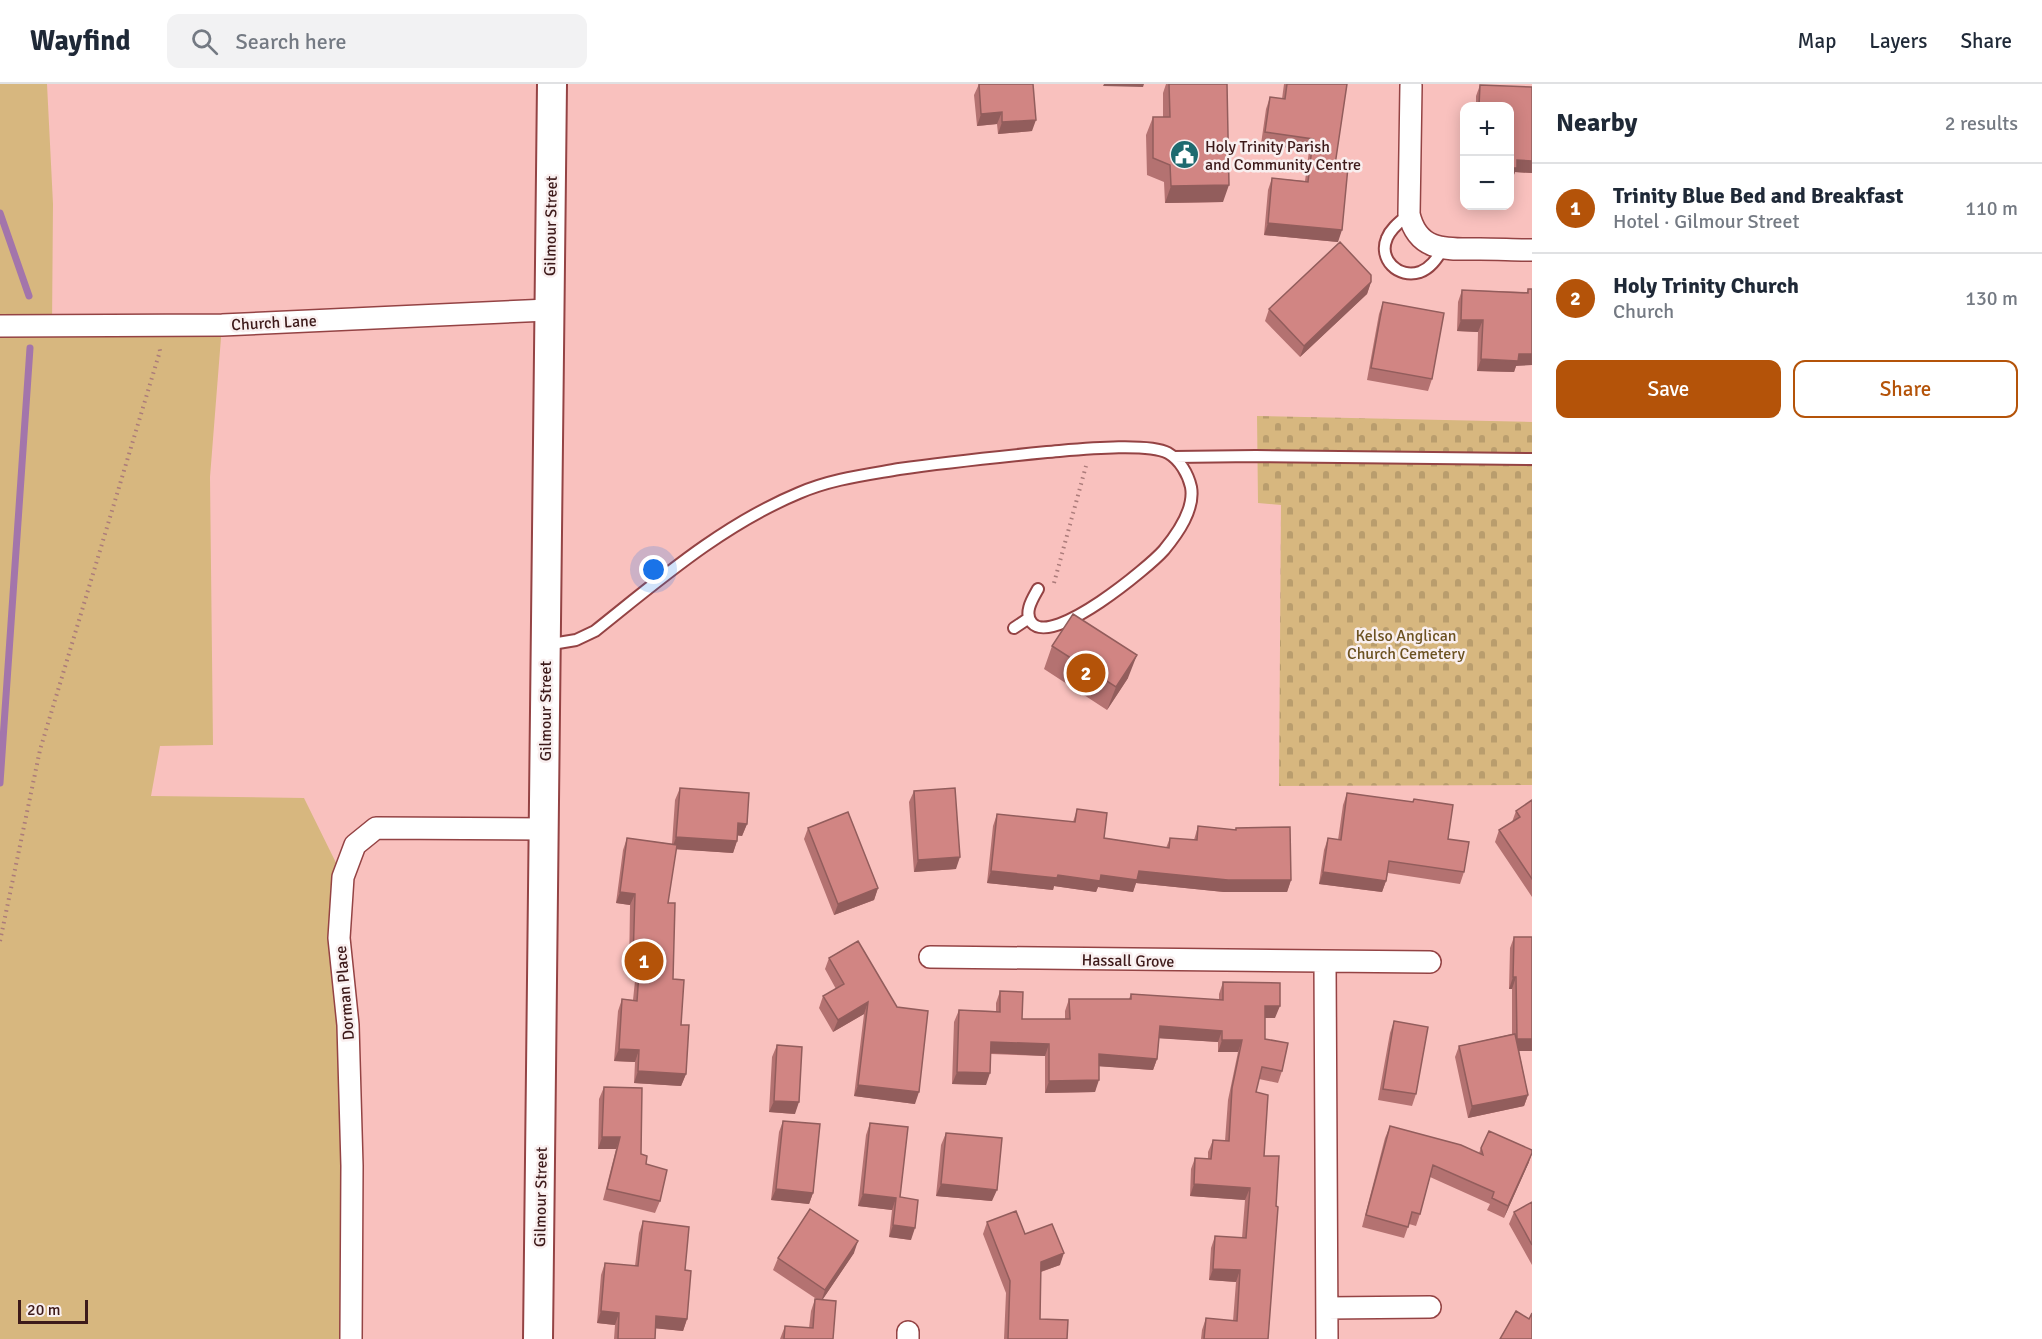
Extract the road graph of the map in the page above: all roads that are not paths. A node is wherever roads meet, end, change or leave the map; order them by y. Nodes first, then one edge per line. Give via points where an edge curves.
1 (552, 84) edge
2 (1411, 86) dead end
3 (1409, 214) junction
4 (1443, 249) junction
5 (1532, 250) edge
6 (548, 310) junction
7 (0, 326) edge
8 (1174, 457) junction
9 (1532, 459) edge
10 (1038, 589) dead end
11 (1029, 618) junction
12 (1014, 628) dead end
13 (546, 645) junction
14 (544, 830) junction
15 (930, 957) dead end
16 (1430, 962) dead end
17 (1325, 963) junction
18 (1430, 1307) dead end
19 (1327, 1308) junction
20 (351, 1339) edge
21 (538, 1339) edge
22 (1327, 1339) edge

1 - 6 main road, Gilmour Street
2 - 3 street
3 - 4 street via 1421,238
3 - 4 lane via 1386,240 1386,257 1392,267 1419,272 1434,262
4 - 5 street
6 - 7 street, Church Lane via 222,325
6 - 13 main road, Gilmour Street
8 - 9 lane
8 - 11 lane via 1189,478 1191,502 1162,552 1108,597 1056,626 1039,627
8 - 13 lane via 1156,449 1090,448 954,461 827,483 798,493 723,532 595,631 576,640
10 - 11 lane via 1029,607
11 - 12 lane
13 - 14 main road, Gilmour Street
14 - 20 street, Dorman Place via 376,828 355,845 343,877 339,938 350,1084
14 - 21 main road, Gilmour Street
15 - 17 street, Hassall Grove
16 - 17 street, Hassall Grove
17 - 19 street
18 - 19 street
19 - 22 street

